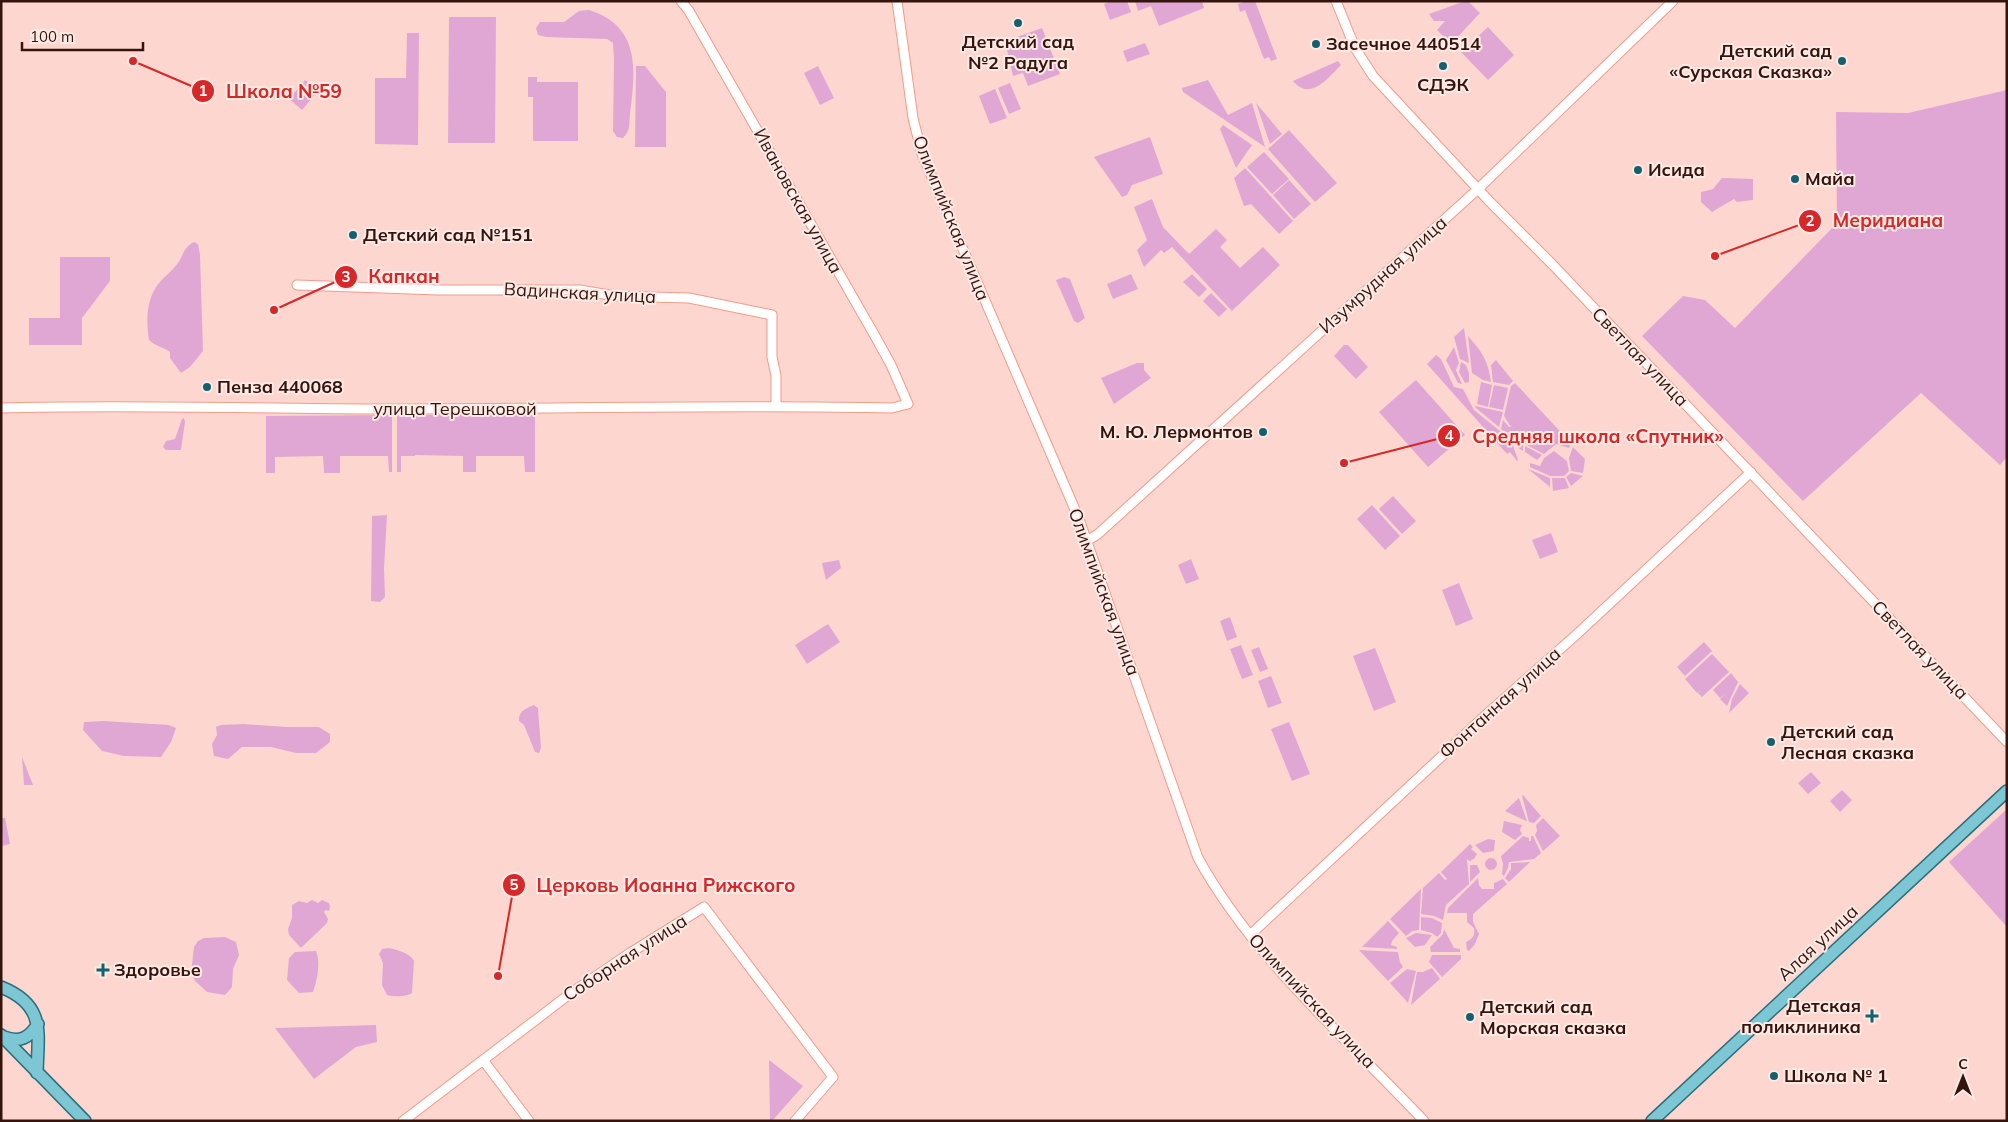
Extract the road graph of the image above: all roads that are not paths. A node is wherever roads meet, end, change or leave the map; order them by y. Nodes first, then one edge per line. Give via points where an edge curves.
1 (681, 1) edge
2 (897, 1) edge
3 (1336, 1) edge
4 (1674, 1) edge
5 (1478, 188) junction
6 (297, 285) dead end
7 (908, 404) joint
8 (776, 407) junction
9 (1, 408) edge
10 (1750, 472) junction
11 (1087, 541) junction
12 (2007, 742) edge
13 (2007, 791) edge
14 (1250, 935) junction
15 (5, 990) edge
16 (38, 1024) junction
17 (2, 1036) edge
18 (483, 1060) junction
19 (37, 1073) junction
20 (85, 1121) edge
21 (402, 1121) edge
22 (530, 1121) edge
23 (795, 1121) edge
24 (1424, 1121) edge
25 (1652, 1121) edge

1 - 7 street, Ивановская улица via 753,120 861,311
2 - 11 street, Олимпийская улица via 913,118 922,154
3 - 5 street, Светлая улица via 1355,48 1373,76
4 - 5 street, Изумрудная улица
5 - 10 street, Светлая улица
5 - 11 street, Изумрудная улица via 1152,486
6 - 8 street, Вадинская улица via 438,290 580,290 615,296 689,298 772,315
7 - 8 street, улица Терешковой via 892,408
8 - 9 street, улица Терешковой
10 - 12 street, Светлая улица
10 - 14 street, Фонтанная улица
11 - 14 street, Олимпийская улица via 1198,858 1212,884
13 - 25 main road, Алая улица
14 - 24 street, Олимпийская улица via 1288,981
15 - 16 main road via 28,1005
16 - 17 main road via 25,1038 13,1040
16 - 19 main road
17 - 19 main road
18 - 21 street, Соборная улица
18 - 22 street
18 - 23 street, Соборная улица via 571,993 704,907 833,1077
19 - 20 main road

